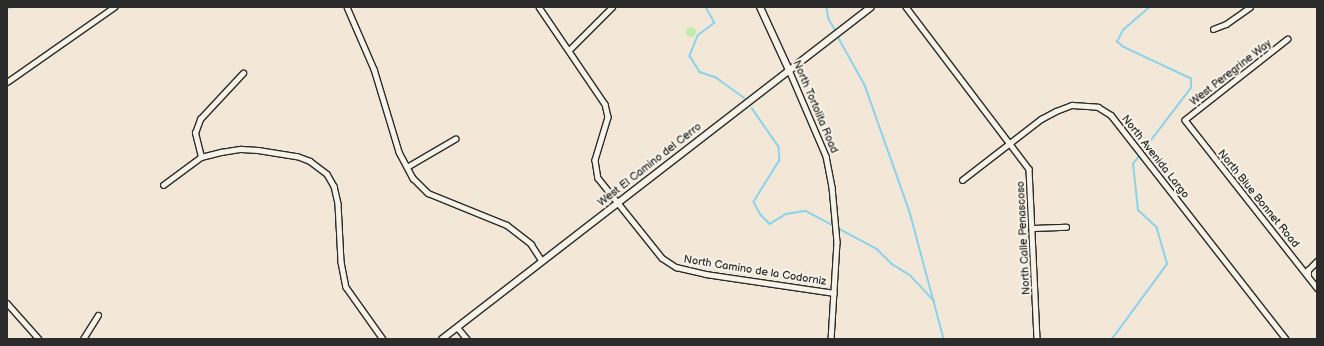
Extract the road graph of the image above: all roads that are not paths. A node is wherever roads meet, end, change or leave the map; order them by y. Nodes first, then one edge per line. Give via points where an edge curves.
1 (114, 7) edge
2 (347, 7) edge
3 (539, 7) edge
4 (612, 7) edge
5 (760, 7) edge
6 (871, 7) edge
7 (906, 7) edge
8 (1250, 7) edge
9 (1213, 29) dead end
10 (1288, 39) dead end
11 (569, 50) junction
12 (789, 70) junction
13 (243, 73) dead end
14 (7, 82) edge
15 (1186, 120) joint
16 (455, 139) dead end
17 (1011, 142) junction
18 (201, 158) junction
19 (407, 167) junction
20 (962, 180) dead end
21 (163, 185) dead end
22 (616, 204) junction
23 (1066, 227) dead end
24 (1033, 228) junction
25 (542, 261) junction
26 (1317, 261) edge
27 (1308, 276) junction
28 (1317, 288) edge
29 (834, 293) junction
30 (7, 303) edge
31 (98, 315) dead end
32 (457, 327) junction
33 (40, 339) edge
34 (83, 339) edge
35 (384, 339) edge
36 (442, 339) edge
37 (467, 339) edge
38 (831, 339) edge
39 (1036, 339) edge
40 (1286, 339) edge

1 - 14 street
2 - 19 street via 374,69 399,152
3 - 11 street, North Camino de la Codorniz
4 - 11 street
5 - 12 street, North Tortolita Road
6 - 12 street, West El Camino del Cerro
7 - 17 street
8 - 9 street via 1226,24
10 - 15 street, West Peregrine Way
11 - 22 street, North Camino de la Codorniz via 605,104 608,118 598,146 594,168
12 - 22 street, West El Camino del Cerro
12 - 29 street, North Tortolita Road via 826,156 837,242
13 - 18 street via 200,119 195,133
15 - 27 street, North Blue Bonnet Road
16 - 19 street
17 - 20 street, North Avenida Largo
17 - 24 street, North Calle Penascoso via 1030,169
17 - 40 street, North Avenida Largo via 1041,119 1072,105 1098,107 1111,116
18 - 21 street
18 - 35 street via 241,149 282,153 310,161 327,174 337,196 341,262 346,287
19 - 25 street via 413,178 428,193 507,225 521,234
22 - 25 street, West El Camino del Cerro
22 - 29 street, North Camino de la Codorniz via 656,252 676,267 706,274
23 - 24 street
24 - 39 street, North Calle Penascoso
25 - 32 street, West El Camino del Cerro
26 - 27 street via 1308,270
27 - 28 street, North Blue Bonnet Road
29 - 38 street, North Tortolita Road
30 - 33 street
31 - 34 street
32 - 36 street, West El Camino del Cerro
32 - 37 street

